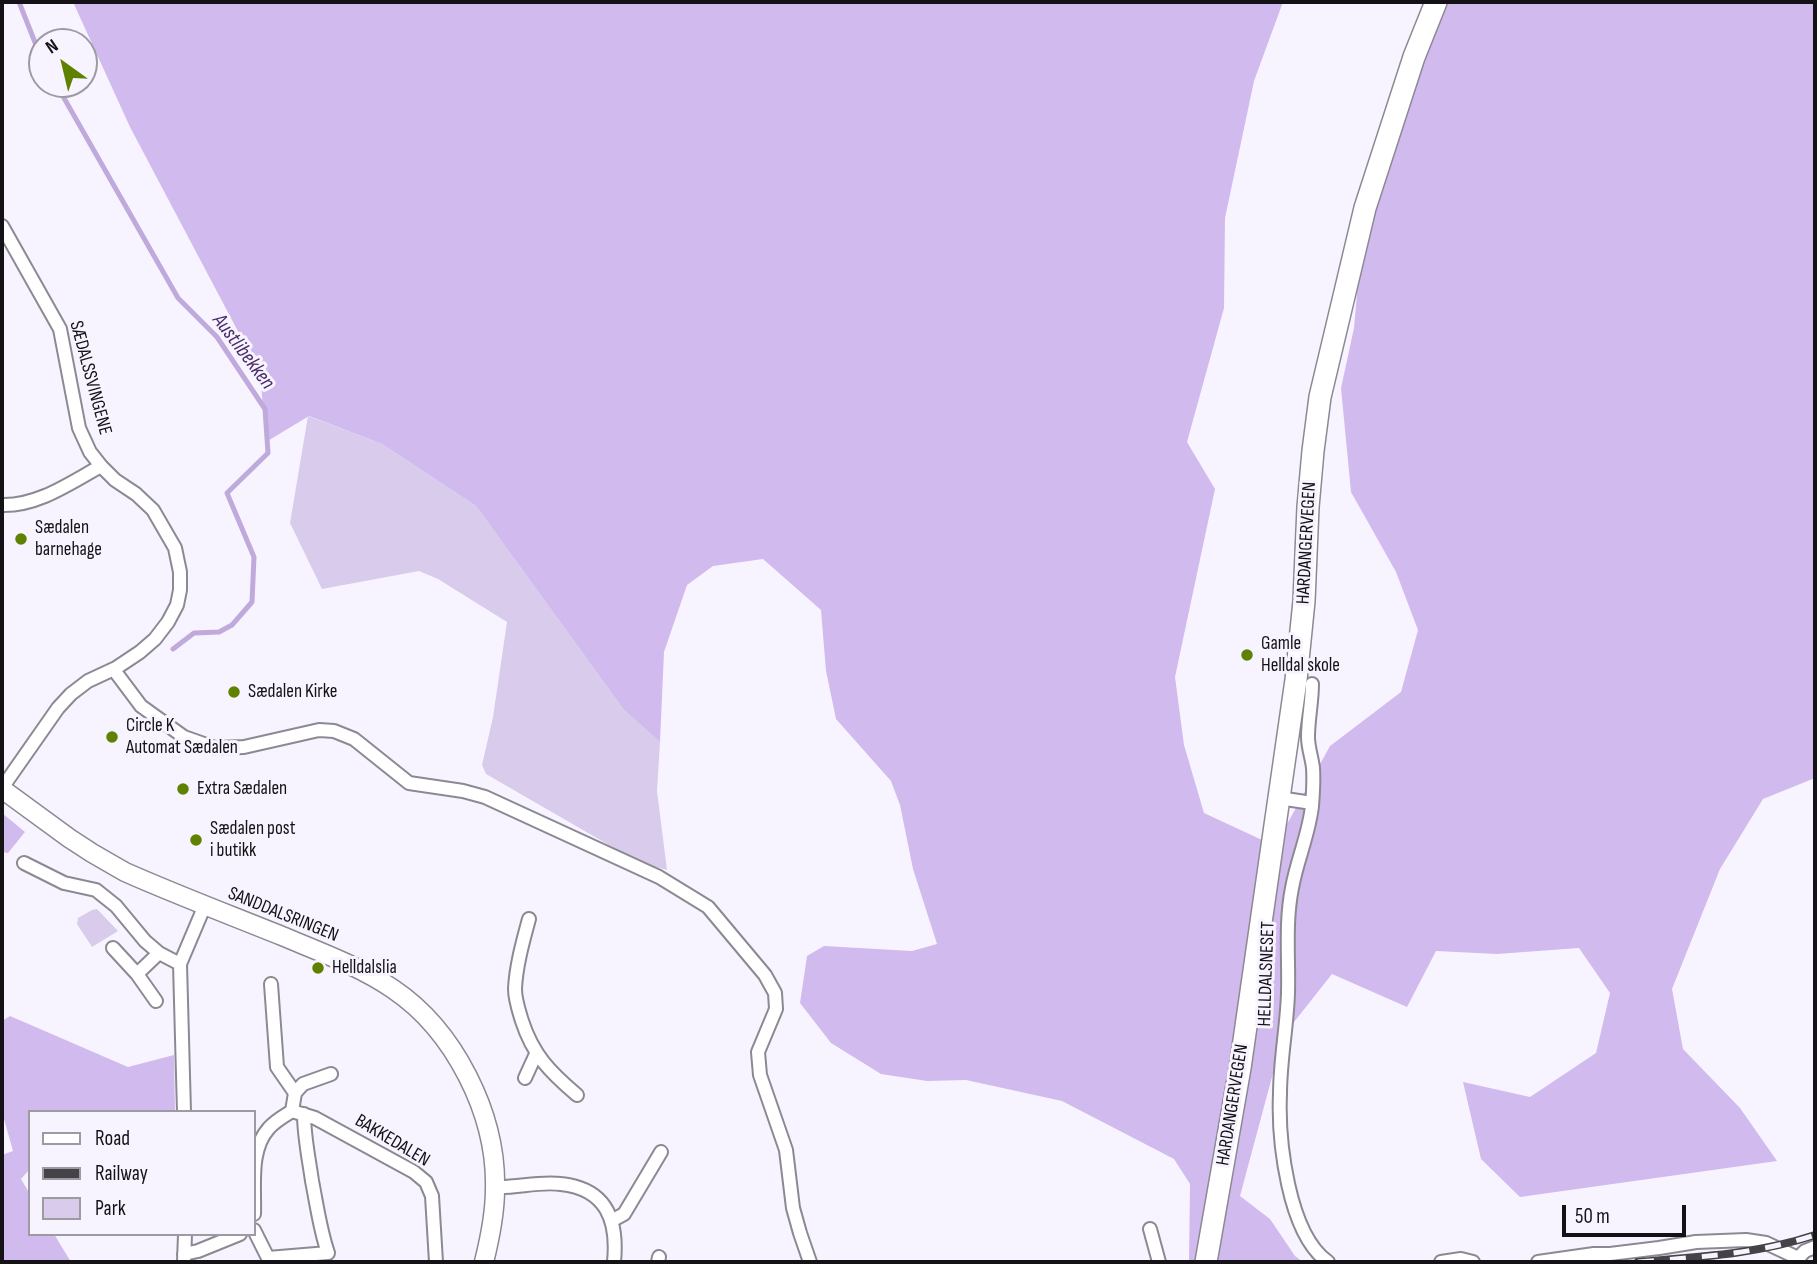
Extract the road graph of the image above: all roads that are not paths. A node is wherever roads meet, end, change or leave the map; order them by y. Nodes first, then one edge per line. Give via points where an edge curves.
1 (1436, 2) edge
2 (2, 226) edge
3 (101, 466) junction
4 (2, 505) edge
5 (114, 670) junction
6 (1312, 684) dead end
7 (2, 789) edge
8 (1279, 798) junction
9 (1312, 803) junction
10 (24, 863) dead end
11 (205, 905) junction
12 (529, 919) dead end
13 (113, 948) dead end
14 (159, 953) junction
15 (180, 964) junction
16 (137, 974) junction
17 (271, 984) dead end
18 (156, 1001) dead end
19 (536, 1054) junction
20 (331, 1074) dead end
21 (525, 1078) dead end
22 (295, 1093) junction
23 (577, 1095) dead end
24 (184, 1110) edge
25 (298, 1113) junction
26 (256, 1149) edge
27 (661, 1152) dead end
28 (496, 1187) junction
29 (613, 1220) junction
30 (1150, 1229) dead end
31 (256, 1234) edge
32 (185, 1236) edge
33 (235, 1236) edge
34 (1815, 1247) edge
35 (184, 1258) edge
36 (329, 1258) edge
37 (1799, 1260) edge
38 (436, 1262) edge
39 (484, 1262) edge
40 (614, 1262) edge
41 (810, 1262) edge
42 (1159, 1262) edge
43 (1206, 1262) edge
44 (1328, 1262) edge
45 (1441, 1262) edge
46 (1473, 1262) edge
47 (1538, 1262) edge

1 - 8 main road, HARDANGERVEGEN via 1365,208 1320,397 1304,601
2 - 3 street, SÆDALSSVINGENE via 60,329 79,428
3 - 4 street via 35,500
3 - 5 street, SÆDALSSVINGENE via 153,510 176,548 180,572 177,605 168,622 155,639
5 - 7 street, SÆDALSSVINGENE via 71,694
5 - 41 street via 141,706 184,737 215,748 244,747 318,730 334,731 354,739 409,783 485,797 659,877 708,907 775,993 776,1009 758,1062 786,1150 793,1208
6 - 9 street, HELLDALSNESET via 1308,740
7 - 11 main road, SANDDALSRINGEN via 125,872
8 - 9 street
8 - 43 main road, HARDANGERVEGEN
9 - 44 street, HELLDALSNESET via 1287,921 1288,995 1280,1124 1293,1206 1307,1236
10 - 14 street via 64,883 96,890
11 - 15 street
11 - 28 main road, SANDDALSRINGEN via 354,967 417,1009 449,1044 473,1087 490,1140
12 - 19 street via 515,989
13 - 16 street
14 - 15 street
14 - 16 street
15 - 24 street
16 - 18 street
17 - 22 street via 277,1067
19 - 21 street
19 - 23 street
20 - 22 street via 303,1084
22 - 25 street
25 - 26 street via 271,1126
25 - 36 street
25 - 38 street, BAKKEDALEN via 315,1118 426,1182 432,1196
27 - 29 street via 624,1214
28 - 29 street via 561,1184 587,1191
28 - 39 main road, SANDDALSRINGEN
29 - 40 street
30 - 42 street
31 - 36 street via 268,1258
32 - 35 street
33 - 35 street
34 - 37 street
37 - 47 street via 1766,1242 1746,1240
45 - 46 street

